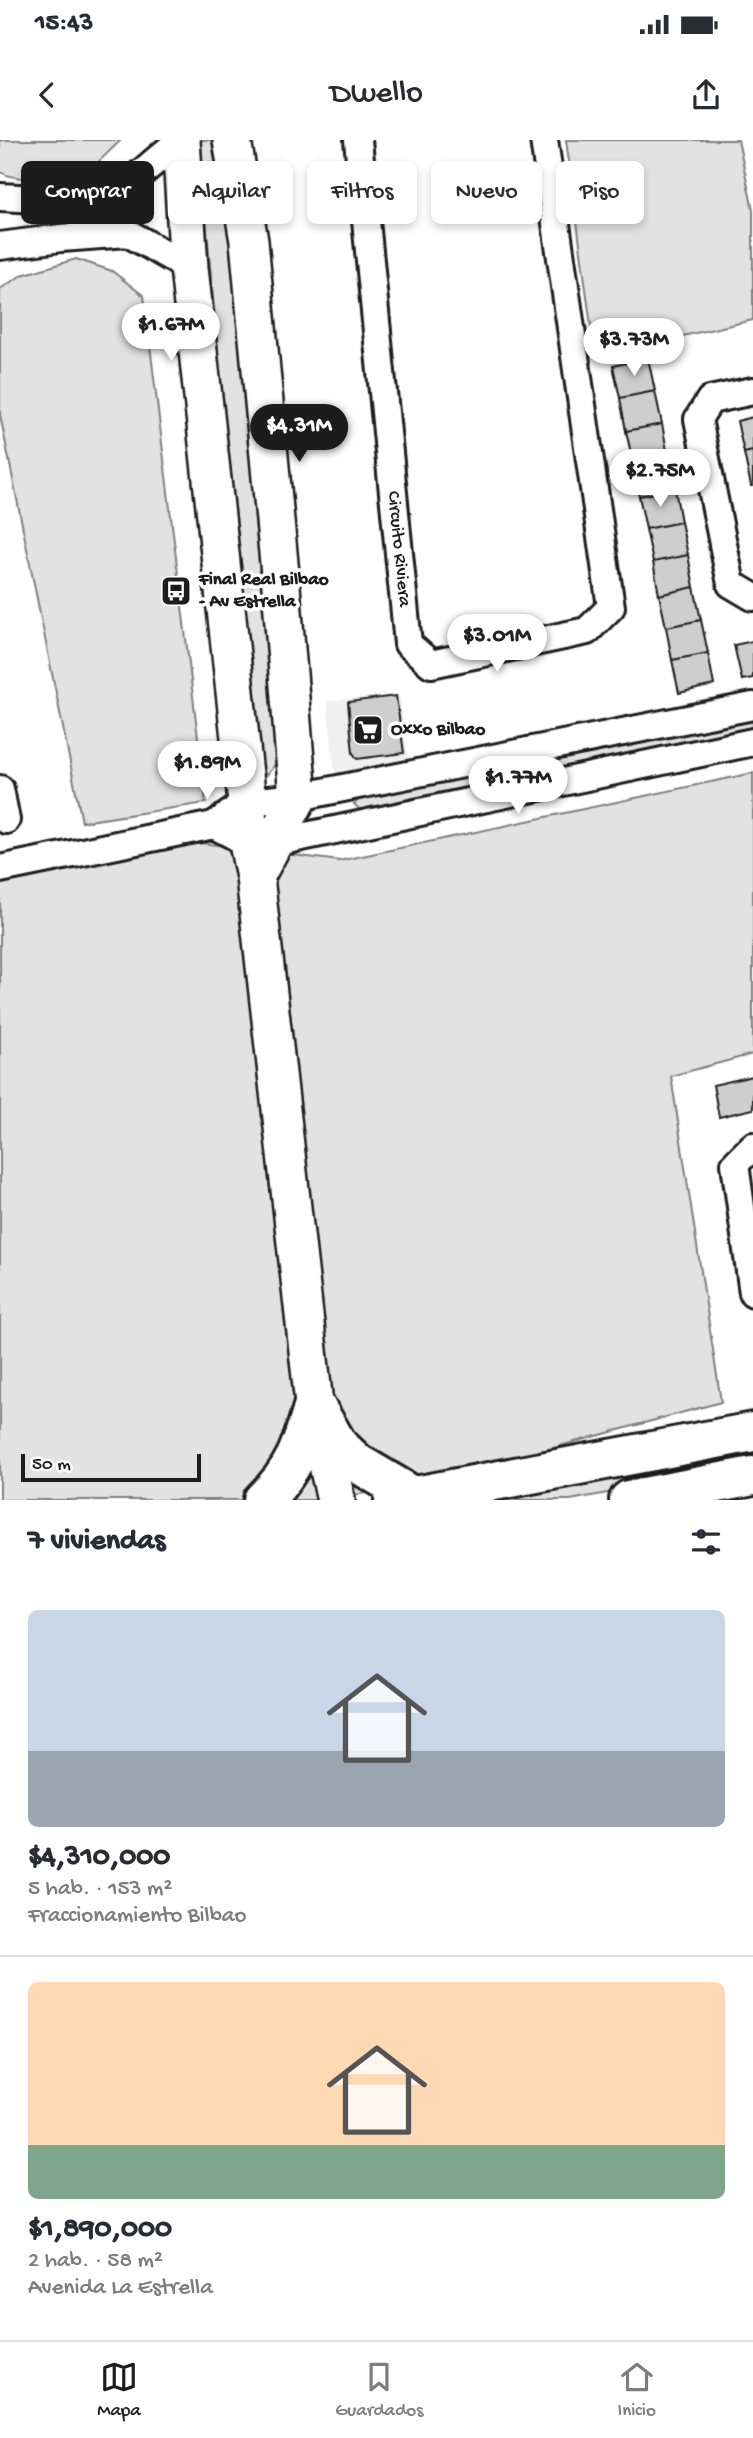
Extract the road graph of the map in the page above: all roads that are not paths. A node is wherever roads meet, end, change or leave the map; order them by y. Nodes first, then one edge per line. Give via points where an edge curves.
1 (180, 140) edge
2 (232, 140) edge
3 (358, 140) edge
4 (544, 140) edge
5 (0, 197) edge
6 (0, 246) edge
7 (190, 268) junction
8 (753, 391) edge
9 (753, 597) edge
10 (753, 706) edge
11 (753, 742) edge
12 (0, 789) edge
13 (298, 797) junction
14 (247, 802) junction
15 (6, 820) dead end
16 (214, 825) junction
17 (259, 854) junction
18 (0, 869) edge
19 (753, 1146) edge
20 (753, 1293) edge
21 (314, 1404) junction
22 (753, 1432) edge
23 (753, 1476) edge
24 (403, 1498) edge
25 (263, 1500) edge
26 (336, 1500) edge
27 (629, 1500) edge

1 - 5 street via 125,186 57,200
1 - 7 main road
2 - 13 main road via 249,241
3 - 4 street, Circuito Riviera via 408,643 431,664 587,631 611,607
6 - 7 street via 128,233
7 - 14 main road
8 - 9 street via 710,400 698,419 731,584
10 - 13 street
11 - 17 street
12 - 15 street
13 - 14 street
13 - 17 main road
14 - 16 street
14 - 17 main road
16 - 17 street
16 - 18 street
17 - 21 main road
19 - 20 street via 735,1164
21 - 24 main road via 338,1445
21 - 25 main road via 290,1469
21 - 26 main road
22 - 24 main road
23 - 27 main road

